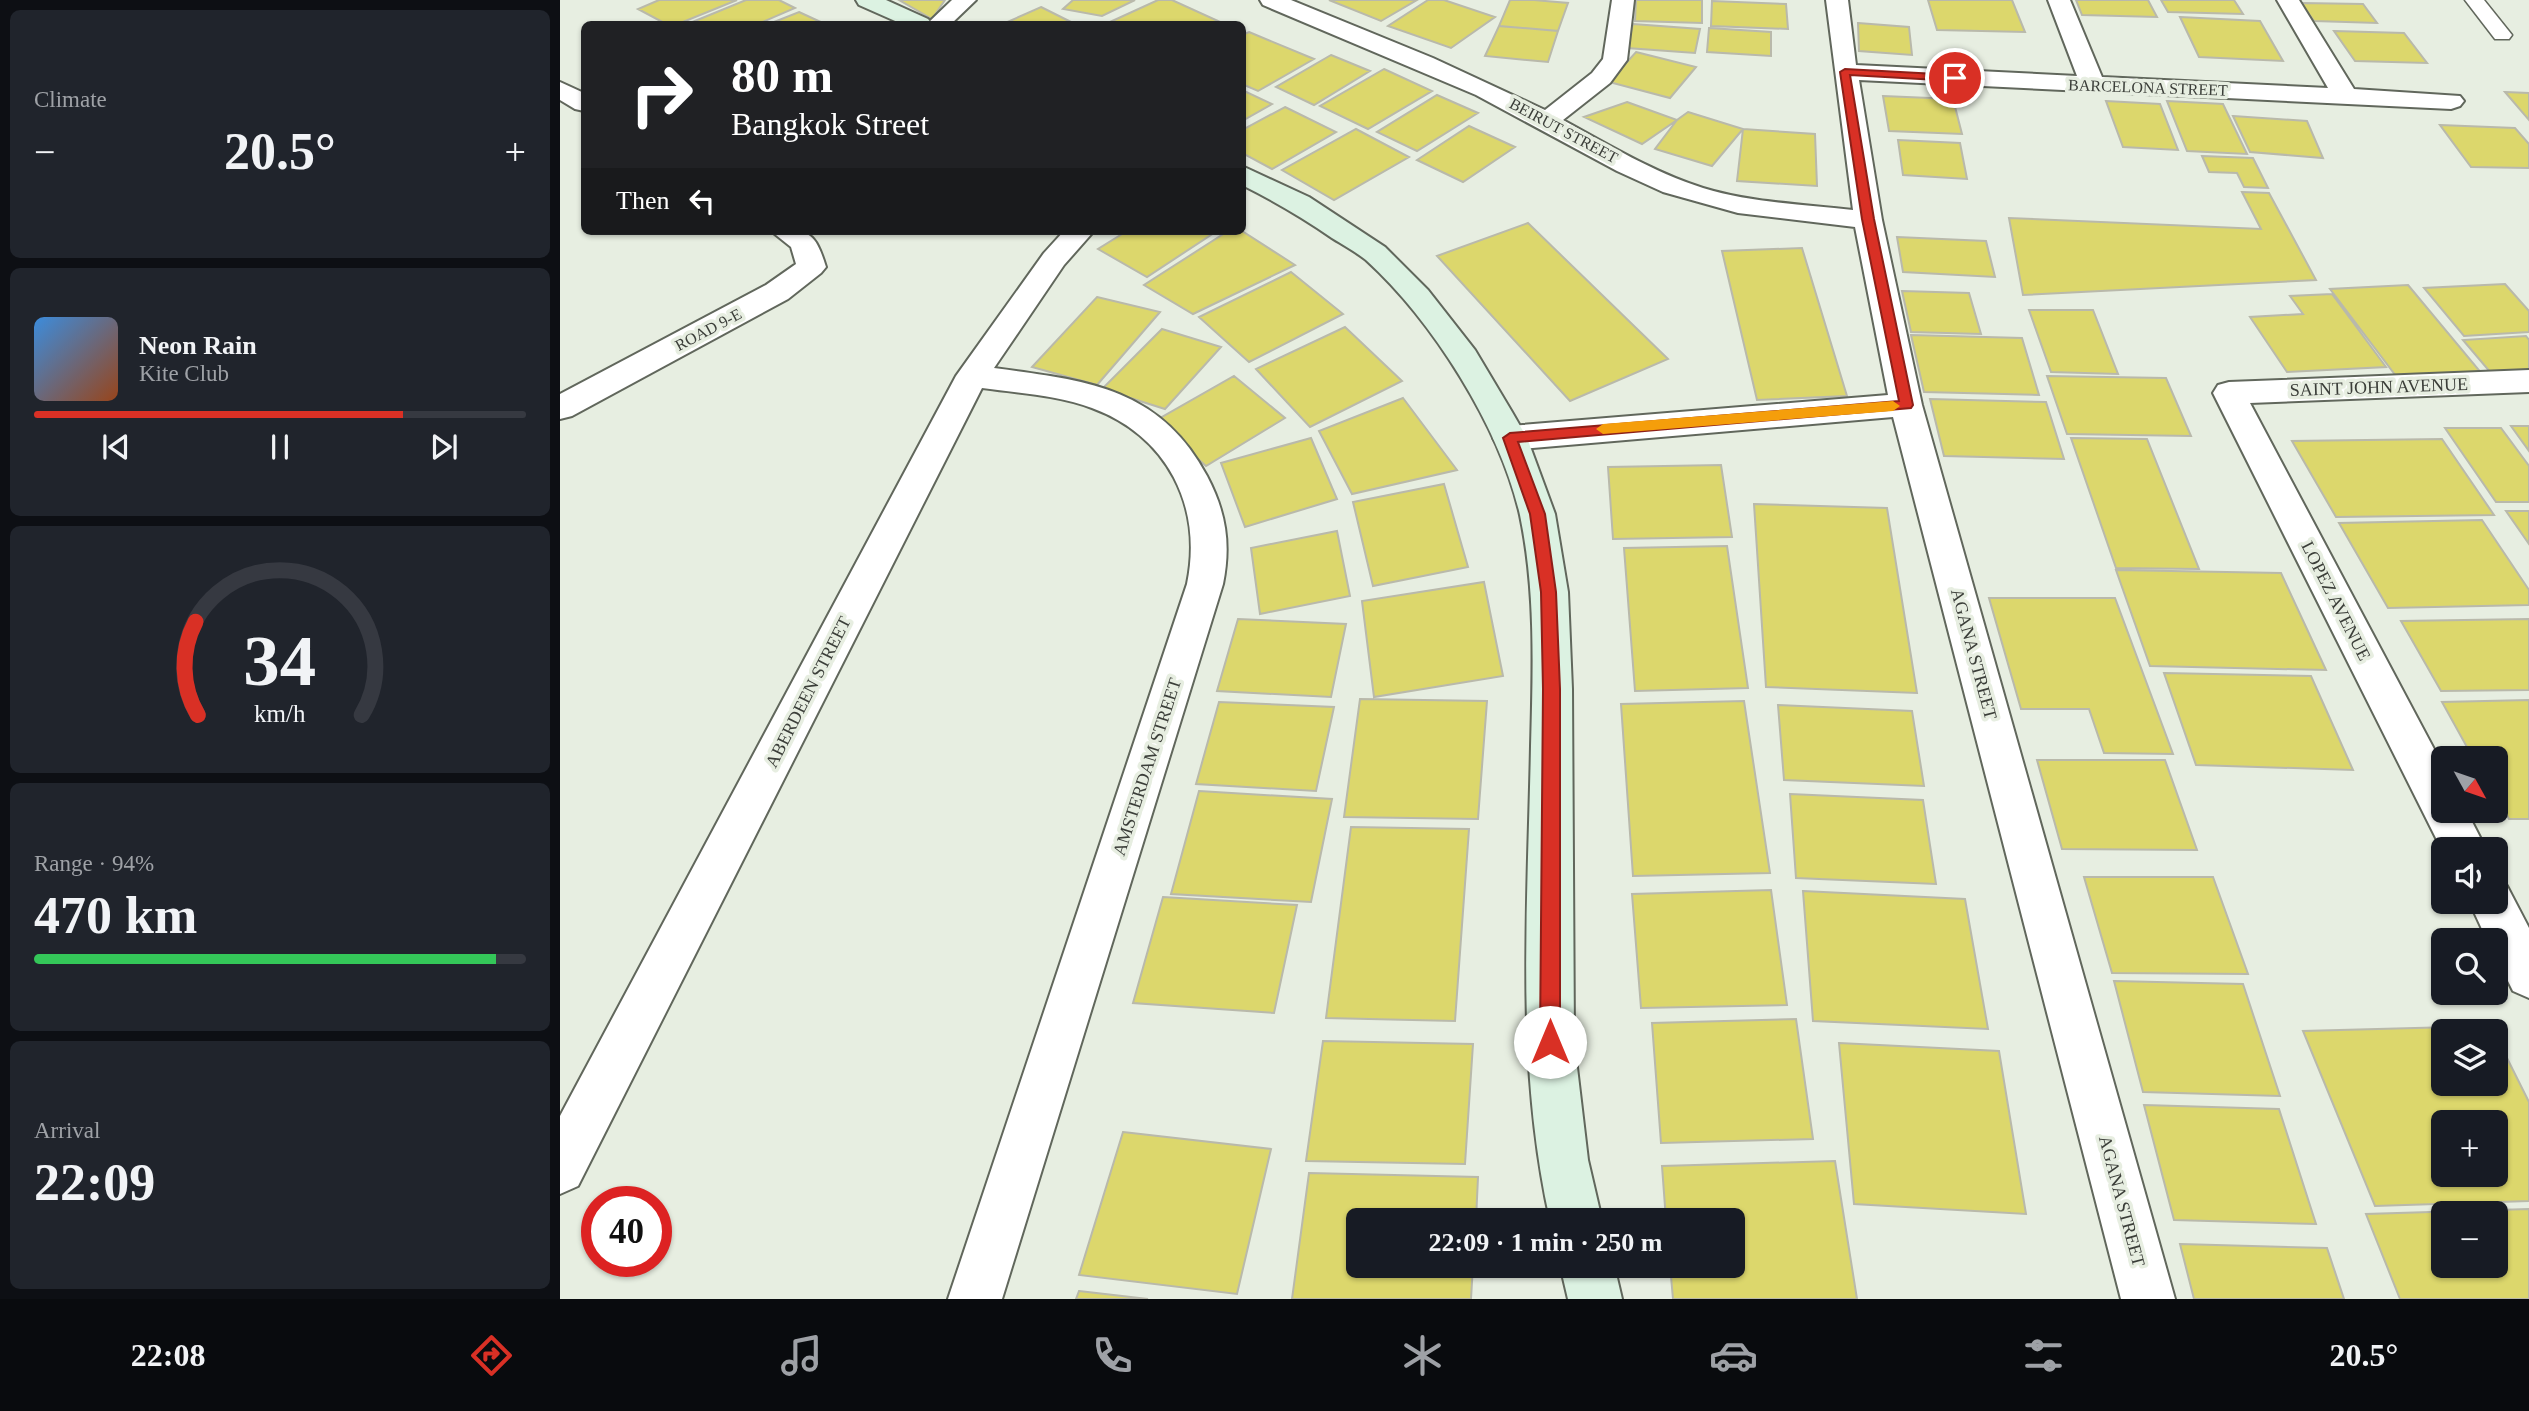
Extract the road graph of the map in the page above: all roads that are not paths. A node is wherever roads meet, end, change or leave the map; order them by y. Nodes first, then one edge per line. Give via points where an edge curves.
1 (867, 0) edge
2 (965, 0) edge
3 (1271, 0) edge
4 (1623, 0) edge
5 (1837, 0) edge
6 (2059, 0) edge
7 (2288, 0) edge
8 (2474, 0) edge
9 (913, 21) edge
10 (941, 21) edge
11 (2502, 35) dead end
12 (1845, 72) junction
13 (2093, 85) junction
14 (560, 89) edge
15 (2345, 95) junction
16 (2451, 101) dead end
17 (581, 102) edge
18 (1546, 120) junction
19 (1246, 176) edge
20 (1868, 219) junction
21 (791, 235) edge
22 (1077, 235) edge
23 (972, 376) junction
24 (2529, 382) edge
25 (2229, 393) joint
26 (1906, 405) junction
27 (560, 408) edge
28 (1510, 438) junction
29 (2431, 784) edge
30 (2498, 914) edge
31 (2529, 975) edge
32 (560, 1168) edge
33 (1573, 1208) edge
34 (1590, 1278) edge
35 (975, 1299) edge
36 (1595, 1299) edge
37 (2148, 1299) edge

1 - 9 street
2 - 10 street
3 - 18 street, BEIRUT STREET via 1408,55
4 - 18 street via 1615,60 1601,78
5 - 12 street, AGANA STREET
6 - 13 street
7 - 15 street
8 - 11 lane
12 - 13 street, BARCELONA STREET
12 - 20 street, AGANA STREET
13 - 15 street, BARCELONA STREET
14 - 17 street
15 - 16 street, BARCELONA STREET
18 - 20 street, BEIRUT STREET via 1692,194 1733,205
19 - 28 street via 1299,203 1375,253 1464,357
20 - 26 street, AGANA STREET
21 - 27 street, ROAD 9-E via 804,243 811,267 777,292
22 - 23 street, ABERDEEN STREET via 1038,280
23 - 32 street, ABERDEEN STREET
23 - 35 street, AMSTERDAM STREET via 1084,392 1127,408 1158,429 1188,466 1208,517 1213,550
24 - 25 street, SAINT JOHN AVENUE
25 - 29 street, LOPEZ AVENUE
26 - 28 street
26 - 37 street, AGANA STREET
28 - 33 street via 1537,514 1549,592 1550,1042 1562,1160
30 - 31 street
34 - 36 street

